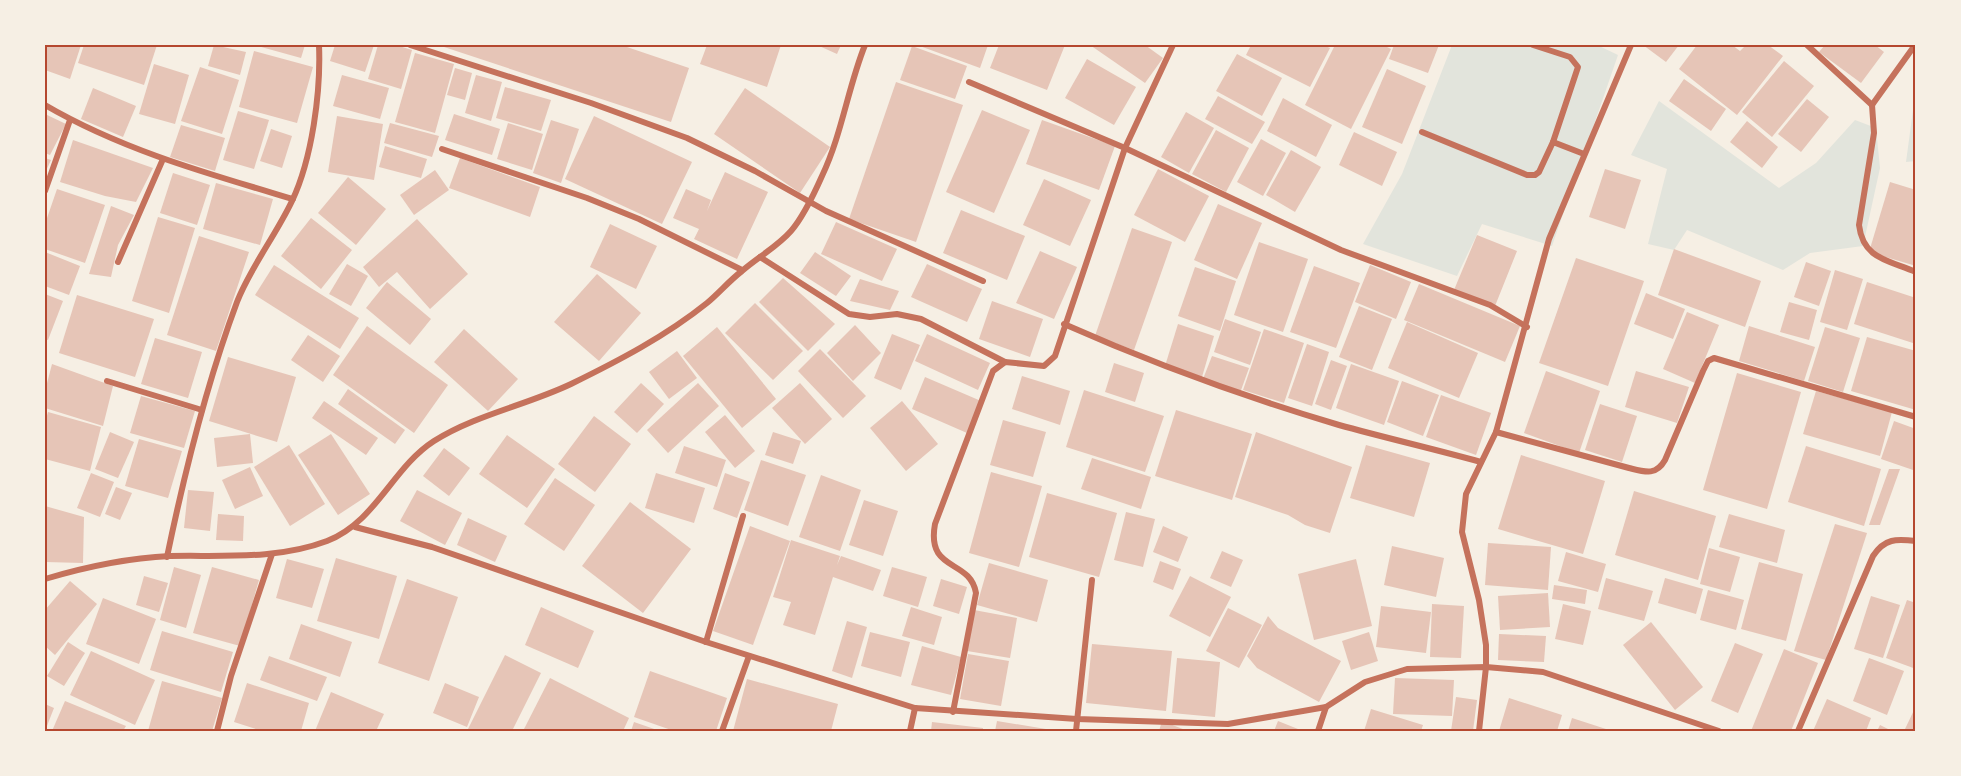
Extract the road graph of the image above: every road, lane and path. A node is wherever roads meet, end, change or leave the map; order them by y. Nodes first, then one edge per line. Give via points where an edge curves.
1 (319, 45) edge
2 (410, 45) edge
3 (865, 45) edge
4 (1173, 45) edge
5 (1533, 45) edge
6 (1631, 45) edge
7 (1807, 45) edge
8 (1915, 45) edge
9 (969, 82) dead end
10 (45, 105) edge
11 (1872, 105) junction
12 (70, 120) junction
13 (1422, 132) dead end
14 (1553, 142) junction
15 (1125, 148) junction
16 (442, 149) dead end
17 (1584, 154) junction
18 (163, 159) junction
19 (45, 191) edge
20 (293, 199) junction
21 (809, 202) junction
22 (760, 258) junction
23 (118, 262) dead end
24 (742, 270) junction
25 (1916, 272) edge
26 (983, 281) dead end
27 (1064, 324) junction
28 (1527, 327) junction
29 (1005, 362) junction
30 (107, 381) dead end
31 (202, 410) junction
32 (1916, 417) edge
33 (1496, 432) junction
34 (1481, 462) junction
35 (742, 516) dead end
36 (354, 527) junction
37 (1916, 541) edge
38 (272, 554) junction
39 (167, 556) junction
40 (45, 579) edge
41 (1092, 580) dead end
42 (706, 642) junction
43 (749, 656) junction
44 (1486, 667) junction
45 (1326, 707) junction
46 (915, 708) junction
47 (952, 712) junction
48 (1077, 719) junction
49 (1228, 724) junction
50 (217, 731) edge
51 (722, 731) edge
52 (910, 731) edge
53 (1076, 731) edge
54 (1226, 731) edge
55 (1318, 731) edge
56 (1479, 731) edge
57 (1719, 731) edge
58 (1798, 731) edge

1 - 20 street via 311,137
2 - 21 street via 687,138
3 - 21 street via 824,173
4 - 15 street
5 - 14 street via 1569,57 1578,68
6 - 17 street
7 - 11 street
8 - 11 street
9 - 15 street
10 - 12 street
11 - 25 street via 1874,133 1859,225 1861,239 1870,253
12 - 18 street
12 - 19 street
13 - 14 street via 1527,175 1539,172
14 - 17 street
15 - 27 street
15 - 28 street via 1341,249 1490,305
16 - 24 street via 587,198
17 - 28 street via 1549,239
18 - 20 street
18 - 23 street
20 - 31 street via 238,298
21 - 22 street via 790,232
21 - 26 street
22 - 24 street
22 - 29 street via 849,314 897,314 921,319
24 - 36 street via 707,303 650,343 568,386 435,440 409,462
27 - 29 street via 1050,364 1037,367
27 - 34 street via 1149,362 1269,403
28 - 33 street
29 - 47 street via 993,371 933,537 935,549 945,562 968,574 976,593
30 - 31 street
31 - 39 street
32 - 33 street via 1714,358 1708,362 1656,471 1649,473
33 - 34 street
34 - 44 street via 1466,494 1462,532 1484,626
35 - 42 street
36 - 38 street via 327,541
36 - 42 street via 454,555
37 - 58 street via 1897,539 1880,546
38 - 39 street
38 - 50 street
39 - 40 street via 74,570
41 - 48 street
42 - 43 street
43 - 46 street
43 - 51 street
44 - 45 street via 1407,669 1365,682
44 - 56 street
44 - 57 street via 1543,672
45 - 49 street
45 - 55 street
46 - 47 street
46 - 52 street
47 - 48 street
48 - 49 street
48 - 53 street
49 - 54 street

